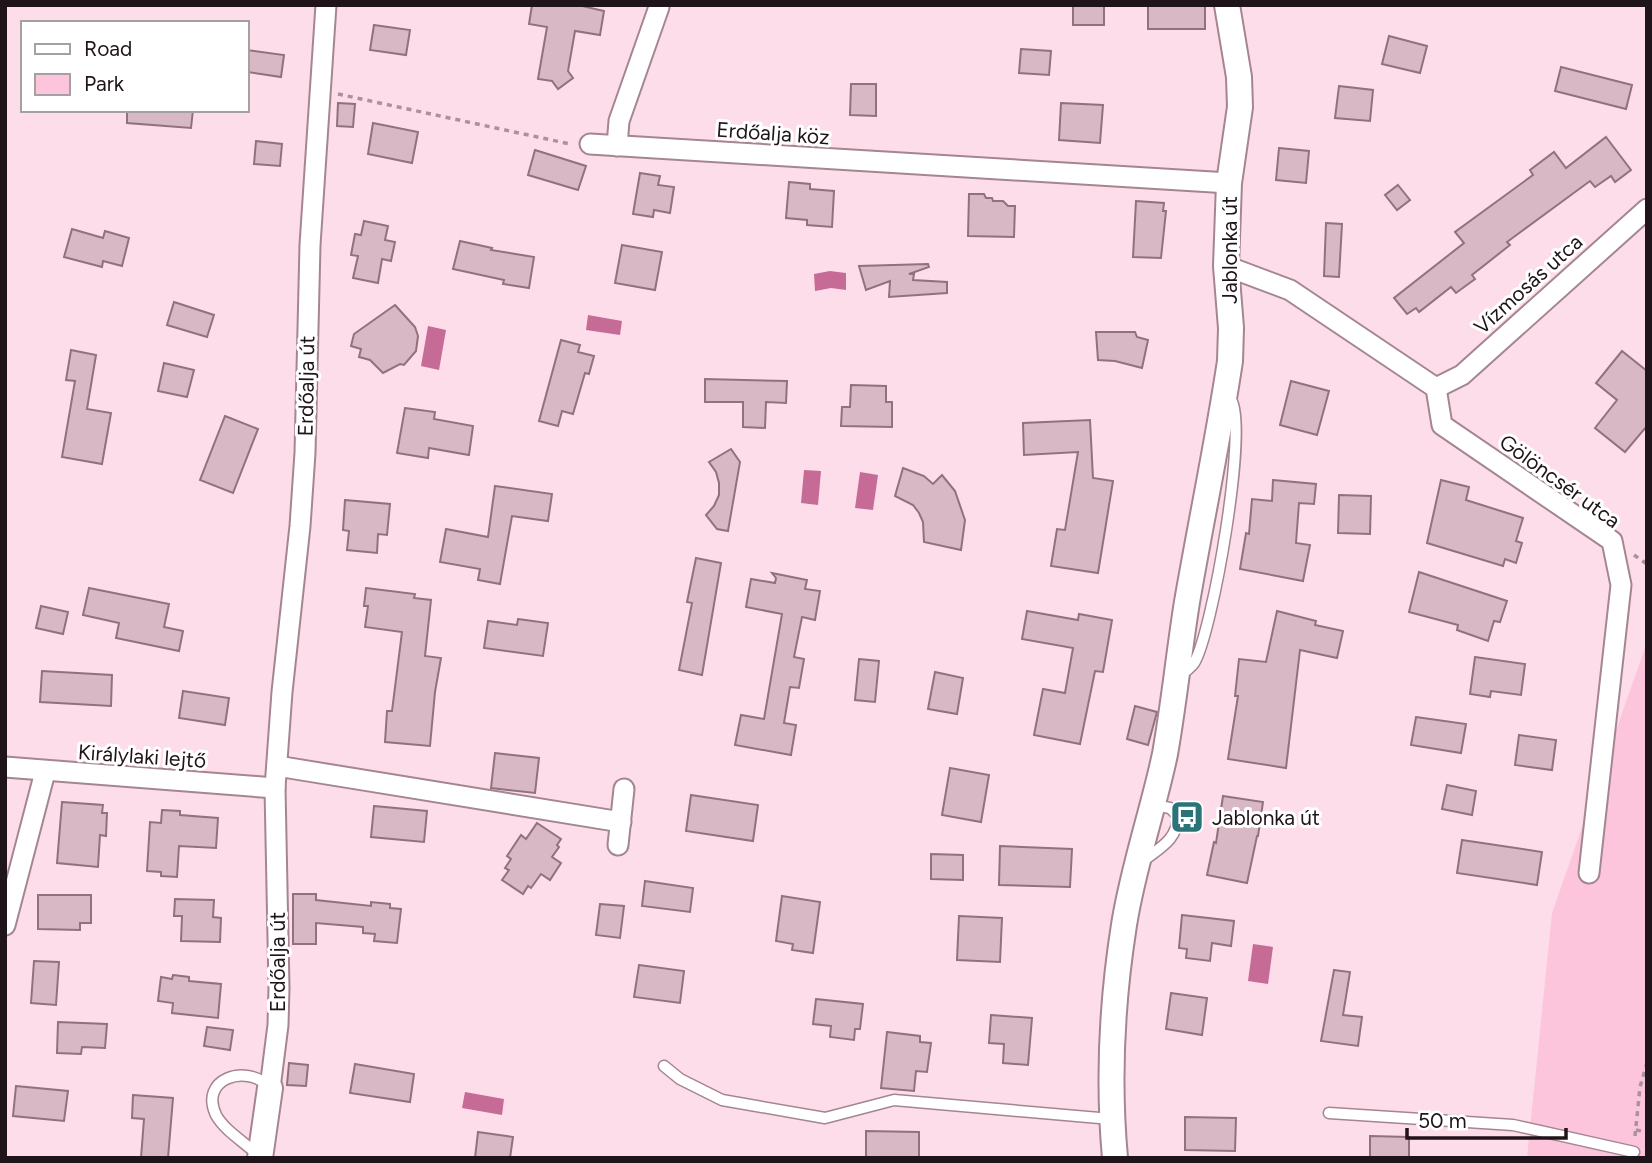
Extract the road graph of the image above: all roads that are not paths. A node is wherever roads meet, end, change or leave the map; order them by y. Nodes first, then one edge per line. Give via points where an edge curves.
1 (326, 5) edge
2 (1227, 5) edge
3 (659, 7) edge
4 (590, 144) road end
5 (617, 146) junction
6 (1229, 183) junction
7 (1647, 209) edge
8 (1226, 267) junction
9 (1436, 388) junction
10 (277, 766) junction
11 (5, 767) edge
12 (45, 772) junction
13 (275, 788) junction
14 (624, 789) dead end
15 (621, 822) junction
16 (618, 845) dead end
17 (1589, 873) dead end
18 (5, 925) edge
19 (664, 1066) dead end
20 (270, 1088) junction
21 (1329, 1113) dead end
22 (1111, 1119) junction
23 (1634, 1152) road end
24 (260, 1157) edge
25 (1115, 1158) edge

1 - 10 street, Erdőalja út via 310,245 301,514
2 - 6 street, Jablonka út via 1240,107
3 - 5 street via 619,121
4 - 5 street, Erdőalja köz
5 - 6 street, Erdőalja köz
6 - 8 street, Jablonka út
7 - 9 street, Vízmosás utca via 1462,375
8 - 9 street via 1290,290
8 - 22 street, Jablonka út via 1231,328 1225,393 1187,605 1174,708 1124,923
9 - 17 street, Gölöncsér utca via 1442,425 1612,541 1620,585
10 - 13 street, Erdőalja út
10 - 15 street
11 - 12 street, Királylaki lejtő
12 - 13 street, Királylaki lejtő
12 - 18 street
13 - 20 street, Erdőalja út via 279,988
14 - 15 street
15 - 16 street
19 - 22 lane via 722,1100 825,1118 894,1100
20 - 24 street, Erdőalja út
20 - 24 lane via 261,1079 236,1076 219,1084 212,1098 220,1121
21 - 23 lane via 1513,1125
22 - 25 street, Jablonka út

